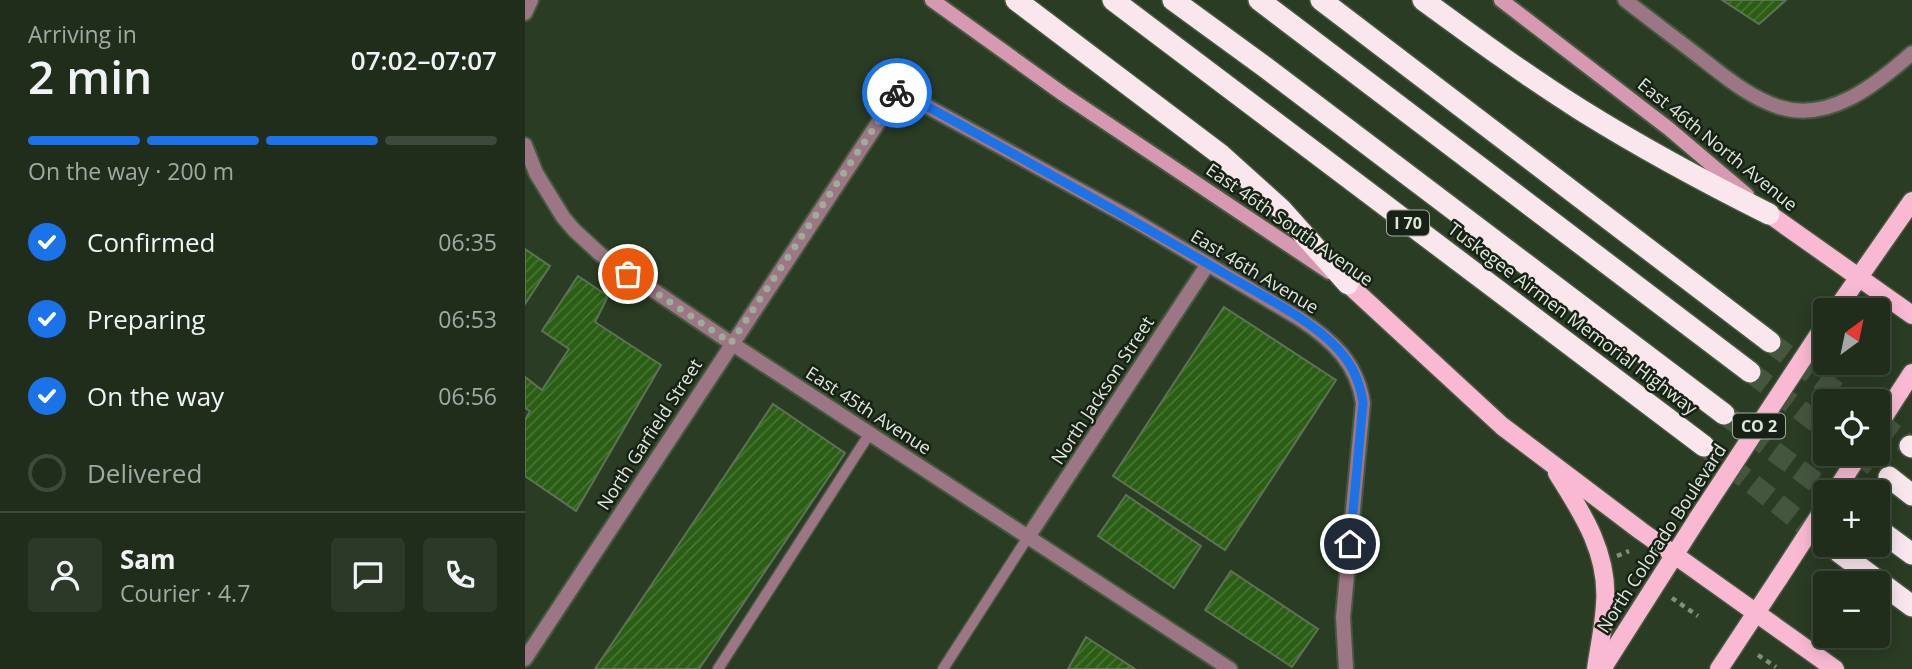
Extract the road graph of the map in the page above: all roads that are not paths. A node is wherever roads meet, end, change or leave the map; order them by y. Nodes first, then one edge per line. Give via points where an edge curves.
1 (531, 0) edge
2 (932, 0) edge
3 (1016, 0) edge
4 (1113, 0) edge
5 (1173, 0) edge
6 (1259, 0) edge
7 (1321, 0) edge
8 (1423, 0) edge
9 (1501, 0) edge
10 (1625, 0) edge
11 (525, 13) edge
12 (1912, 53) edge
13 (899, 91) joint
14 (525, 145) edge
15 (1912, 201) edge
16 (1769, 214) junction
17 (1208, 264) junction
18 (1858, 278) junction
19 (1347, 284) junction
20 (1844, 298) edge
21 (1912, 315) edge
22 (1770, 342) tunnel mouth
23 (731, 343) junction
24 (1813, 344) edge
25 (1750, 372) tunnel mouth
26 (1912, 373) edge
27 (1890, 407) edge
28 (1724, 414) tunnel mouth
29 (870, 433) junction
30 (1704, 446) tunnel mouth
31 (1552, 464) junction
32 (1889, 477) tunnel mouth
33 (1912, 495) edge
34 (1813, 526) edge
35 (1028, 537) junction
36 (1890, 538) edge
37 (1912, 554) edge
38 (1674, 555) junction
39 (1846, 557) edge
40 (1912, 606) edge
41 (1756, 613) junction
42 (525, 659) edge
43 (718, 669) edge
44 (943, 669) edge
45 (1230, 669) edge
46 (1346, 669) edge
47 (1596, 669) edge
48 (1602, 669) edge
49 (1719, 669) edge
50 (1835, 669) edge

1 - 11 street
2 - 19 main road, East 46th South Avenue via 1063,94
3 - 19 highway via 1231,163 1281,209
4 - 30 highway, Tuskegee Airmen Memorial Highway / I 70
5 - 28 highway
6 - 25 highway
7 - 22 highway
8 - 16 highway via 1581,110 1682,170
9 - 16 main road, East 46th North Avenue via 1668,128
10 - 12 street via 1735,84 1781,108 1811,109 1844,101
13 - 17 street, East 46th Avenue
13 - 23 street, North Garfield Street
14 - 23 street, East 45th Avenue via 548,196 581,237
15 - 18 main road
16 - 18 main road, East 46th North Avenue
17 - 35 street, North Jackson Street
17 - 46 street, East 46th Avenue via 1322,334 1347,361 1360,387 1363,421 1343,617
18 - 20 main road
18 - 21 main road, East 46th North Avenue
19 - 31 main road, East 46th South Avenue via 1467,396
23 - 29 street, East 45th Avenue
23 - 42 street, North Garfield Street
24 - 38 main road, North Colorado Boulevard / CO 2, bridge
26 - 27 main road, bridge
29 - 35 street, East 45th Avenue
29 - 43 lane
31 - 38 main road, East 46th South Avenue
31 - 47 main road via 1582,512 1602,560 1605,604
32 - 33 highway
34 - 41 main road, bridge
35 - 44 lane
35 - 45 street, East 45th Avenue
36 - 37 highway
38 - 41 main road, East 46th South Avenue
38 - 48 main road, North Colorado Boulevard / CO 2
39 - 40 highway
41 - 49 main road
41 - 50 main road, East 46th South Avenue

